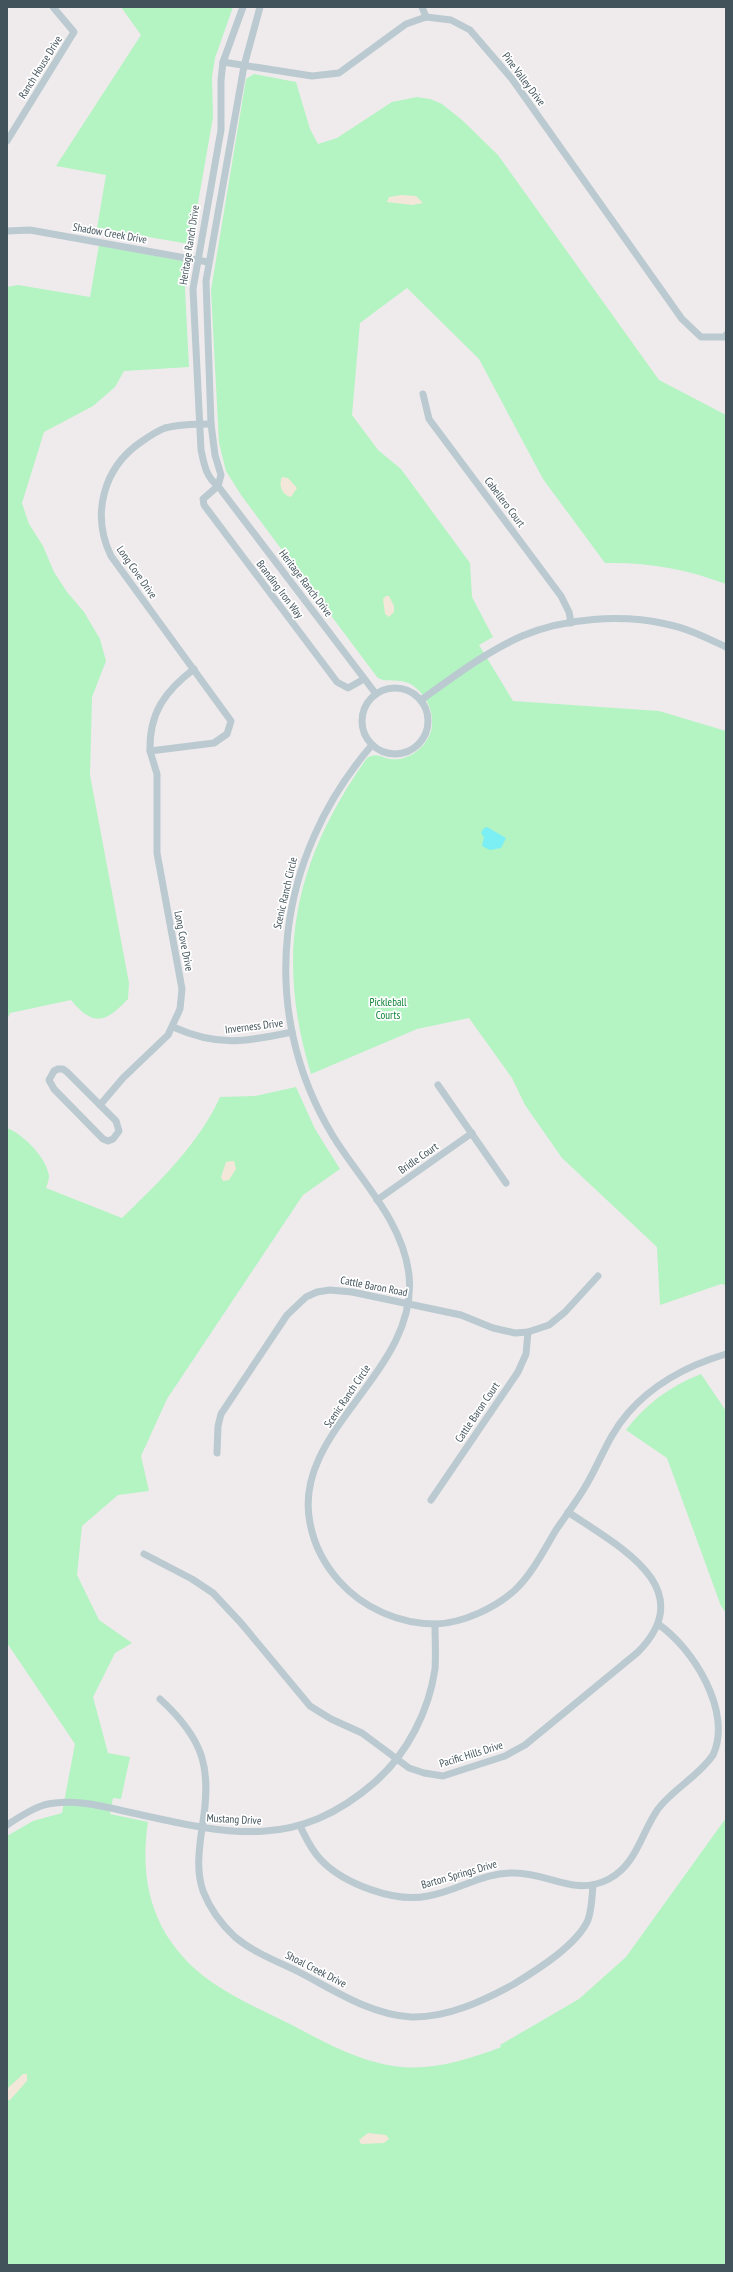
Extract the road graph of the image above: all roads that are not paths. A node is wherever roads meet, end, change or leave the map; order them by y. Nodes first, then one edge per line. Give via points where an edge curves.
1 (53, 7) edge
2 (242, 7) edge
3 (260, 7) edge
4 (422, 7) edge
5 (426, 17) junction
6 (223, 62) junction
7 (244, 66) junction
8 (7, 141) edge
9 (7, 231) edge
10 (196, 259) junction
11 (208, 262) junction
12 (726, 335) edge
13 (423, 394) dead end
14 (199, 424) junction
15 (211, 424) junction
16 (218, 486) junction
17 (571, 623) junction
18 (726, 647) edge
19 (194, 669) junction
20 (364, 679) junction
21 (376, 694) junction
22 (421, 700) junction
23 (372, 745) junction
24 (150, 751) junction
25 (173, 1027) junction
26 (292, 1032) junction
27 (438, 1085) dead end
28 (100, 1105) junction
29 (472, 1133) junction
30 (506, 1183) dead end
31 (377, 1200) junction
32 (598, 1276) dead end
33 (409, 1304) junction
34 (528, 1332) junction
35 (726, 1354) edge
36 (217, 1453) dead end
37 (430, 1500) dead end
38 (568, 1512) junction
39 (144, 1554) dead end
40 (435, 1624) junction
41 (658, 1624) junction
42 (160, 1699) dead end
43 (724, 1737) edge
44 (397, 1760) junction
45 (7, 1825) edge
46 (300, 1826) junction
47 (202, 1828) junction
48 (593, 1885) junction

1 - 8 street, Ranch House Drive via 74,32
2 - 6 street, Heritage Ranch Drive
3 - 7 street, Heritage Ranch Drive
4 - 5 street
5 - 7 street, Pine Valley Drive via 406,24 339,73 312,76
5 - 12 street, Pine Valley Drive via 451,20 470,30 512,78 682,319 701,337
6 - 7 street, Pine Valley Drive
6 - 10 street, Heritage Ranch Drive via 220,80 221,130
7 - 11 street, Heritage Ranch Drive
9 - 10 street, Shadow Creek Drive via 30,230
10 - 11 street, Shadow Creek Drive
10 - 14 street, Heritage Ranch Drive via 193,304
11 - 15 street, Heritage Ranch Drive via 205,297
13 - 17 street, Cabellero Court via 429,419 561,596
14 - 15 street, Long Cove Drive
14 - 16 street, Heritage Ranch Drive via 205,467 212,481
14 - 19 street, Long Cove Drive via 164,429 150,435 125,455 108,482 102,498 100,516 102,531 111,556
15 - 16 street, Heritage Ranch Drive via 215,455 221,475
16 - 20 street, Heritage Ranch Drive
16 - 20 street, Branding Iron Way via 203,499 204,505 298,631 342,687 353,687
17 - 18 street via 626,619 666,624
17 - 22 street via 541,630 506,644
19 - 24 street, Long Cove Drive via 169,690 161,703 151,730
19 - 24 street, Long Cove Drive via 228,714 231,721 227,734 214,742
20 - 21 street, Heritage Ranch Drive
21 - 22 street via 390,688 404,688
21 - 23 street via 368,700 362,718 362,728
22 - 23 street via 426,709 427,731 413,749 392,754
23 - 26 street, Scenic Ranch Circle via 346,778 318,824 296,885 285,952
24 - 25 street, Long Cove Drive via 157,774 157,853 182,990 182,999
25 - 26 street, Inverness Drive via 206,1040 220,1042 250,1040
25 - 28 street, Long Cove Drive via 165,1039 123,1078
26 - 31 street, Scenic Ranch Circle via 304,1076 320,1114 338,1145
27 - 29 street
28 - 28 street via 63,1069 54,1071 51,1075 50,1084 70,1106 103,1139 113,1140 118,1135 119,1126
29 - 30 street
29 - 31 street, Bridle Court
31 - 33 street, Scenic Ranch Circle via 399,1234 403,1245 408,1269
32 - 34 street, Cattle Baron Road via 558,1318
33 - 34 street, Cattle Baron Road via 461,1315 504,1331
33 - 36 street, Cattle Baron Road via 341,1290 317,1292 306,1297 287,1315 225,1407 218,1426
33 - 40 street, Scenic Ranch Circle via 400,1331 385,1360 318,1459 310,1480 308,1506 312,1531 319,1551 328,1568 345,1588 367,1605 383,1613 405,1620
34 - 37 street, Cattle Baron Court via 526,1354 518,1372
35 - 38 street, Scenic Ranch Circle via 676,1373 640,1400 609,1439 588,1482
38 - 40 street, Scenic Ranch Circle via 515,1590 477,1614
38 - 41 street, Pacific Hills Drive via 646,1569 654,1580 660,1598
39 - 44 street, Pacific Hills Drive via 205,1586 231,1611 310,1706 362,1733
40 - 44 street, Mustang Drive via 435,1668 427,1702
41 - 43 street, Barton Springs Drive via 684,1646 715,1693 722,1712
41 - 44 street, Pacific Hills Drive via 654,1634 638,1652 516,1751 443,1776 424,1773
42 - 47 street, Shoal Creek Drive via 186,1726 203,1759 208,1792
43 - 48 street, Barton Springs Drive via 704,1766 658,1810 627,1865 610,1878
44 - 46 street, Mustang Drive via 353,1800
45 - 47 street, Mustang Drive via 44,1806 78,1803
46 - 47 street, Mustang Drive via 242,1833
46 - 48 street, Barton Springs Drive via 315,1852 329,1867 367,1888 392,1896 429,1896 488,1876 505,1873 531,1874 571,1886
47 - 48 street, Shoal Creek Drive via 198,1861 202,1888 207,1901 225,1928 265,1955 367,2007 395,2015 425,2016 457,2009 492,1996 530,1974 562,1950 582,1928 590,1909

